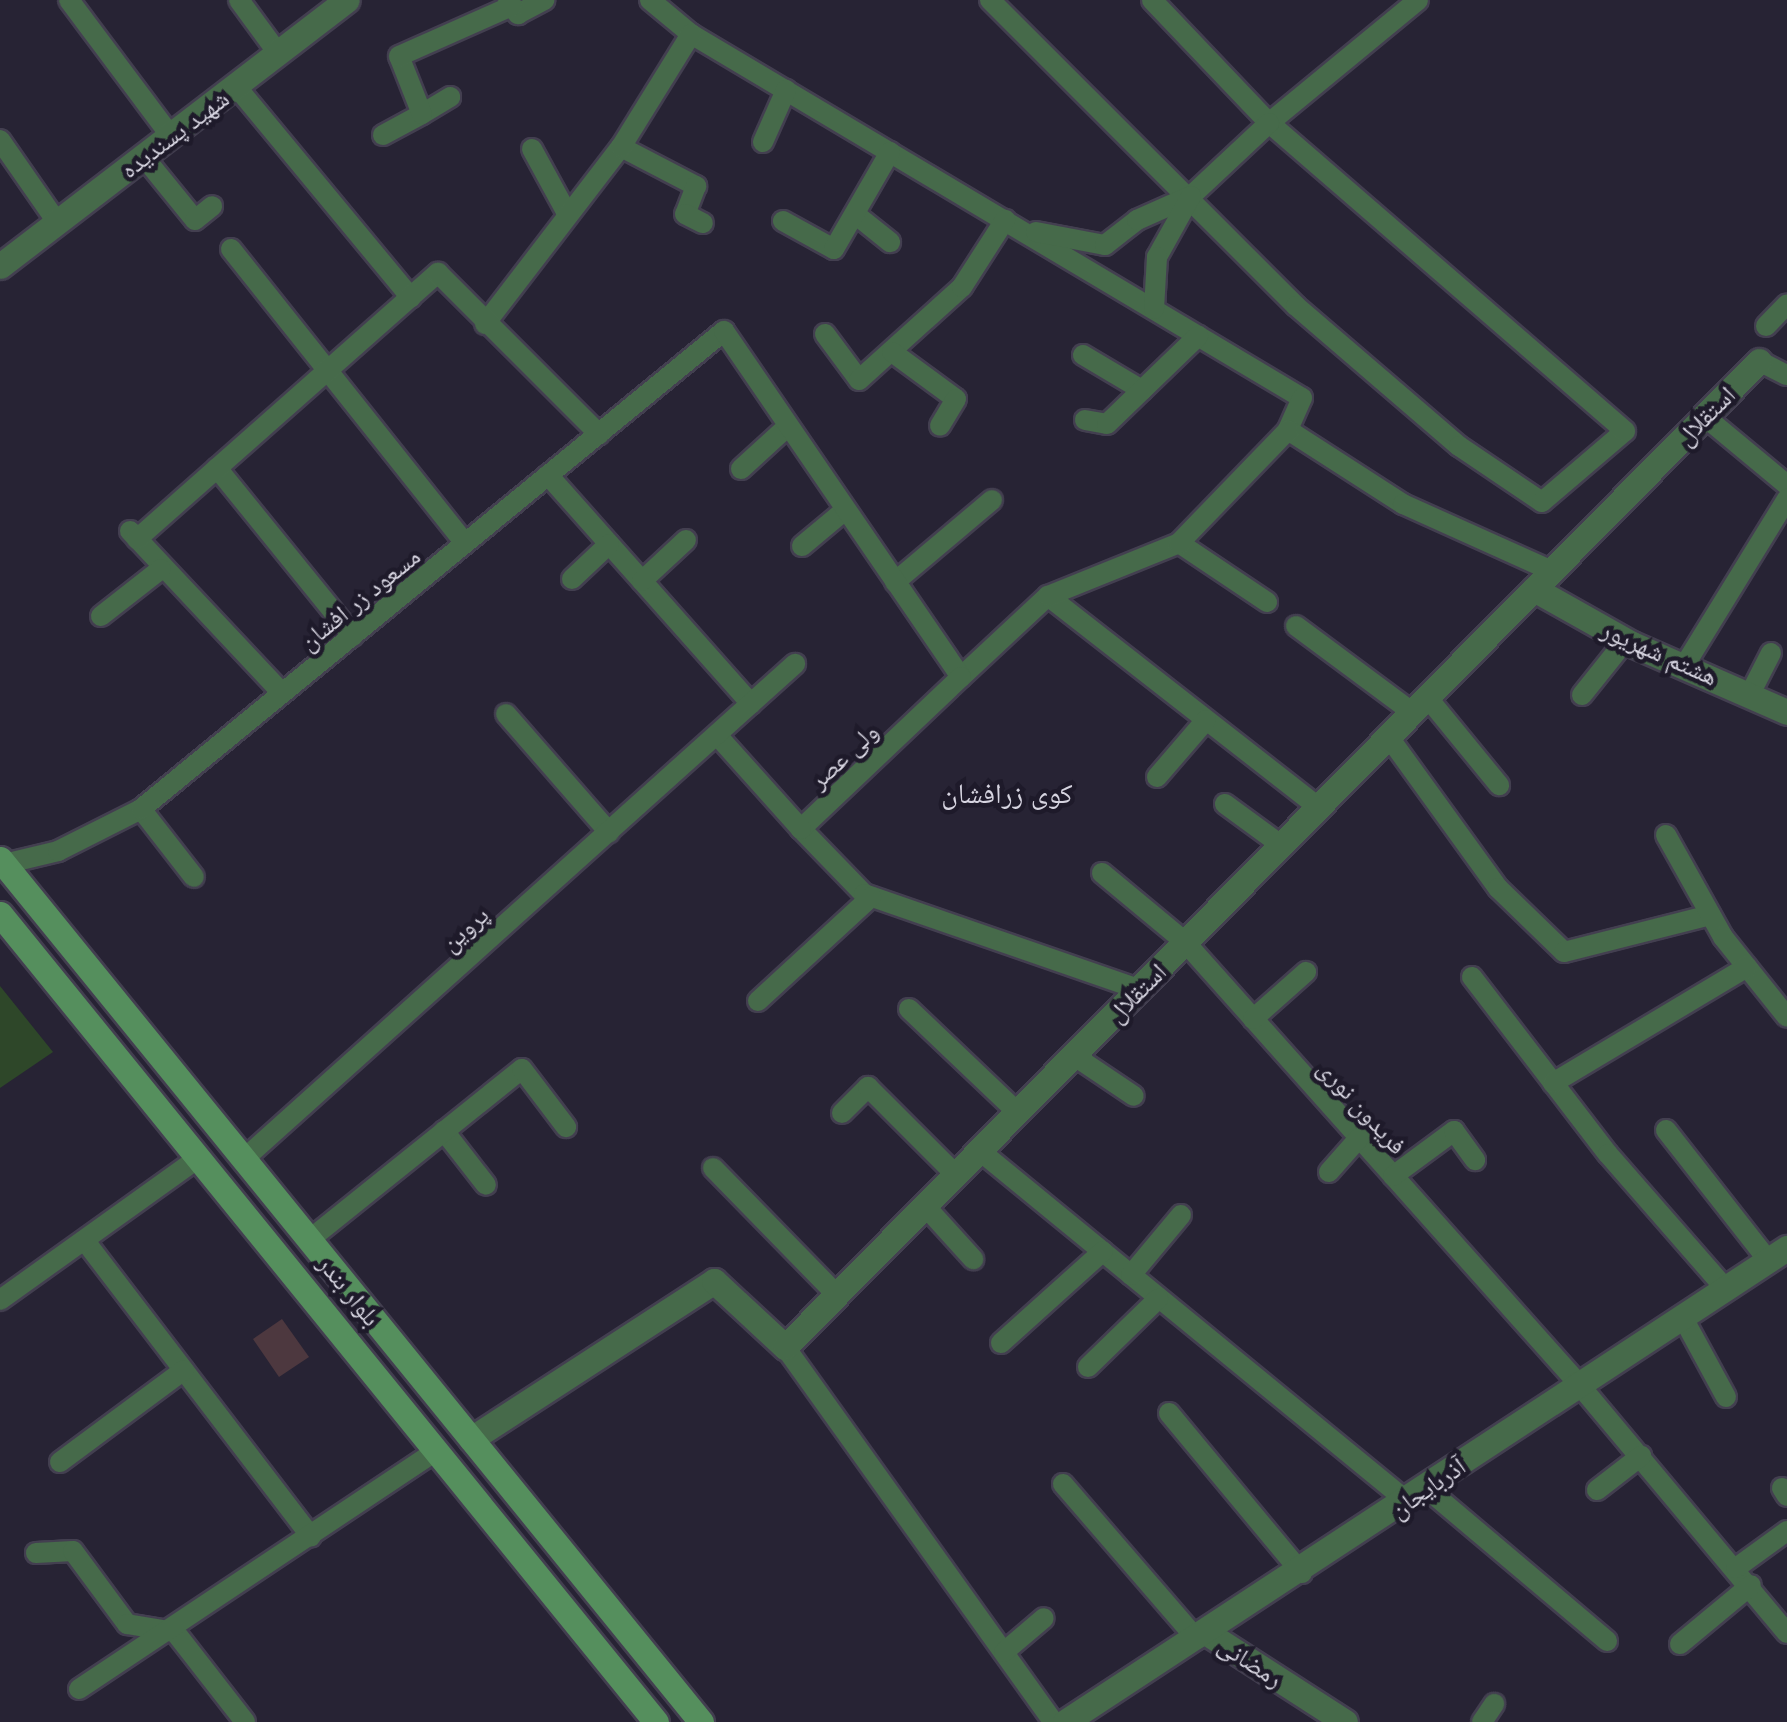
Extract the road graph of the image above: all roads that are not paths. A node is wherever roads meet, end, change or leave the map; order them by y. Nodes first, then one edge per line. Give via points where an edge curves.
1 (68, 0) edge
2 (239, 0) edge
3 (347, 0) edge
4 (544, 0) edge
5 (650, 0) edge
6 (990, 0) edge
7 (1152, 0) edge
8 (1418, 0) edge
9 (509, 3) edge
10 (691, 34) junction
11 (278, 53) junction
12 (235, 86) junction
13 (786, 90) junction
14 (450, 97) dead end
15 (422, 114) junction
16 (1269, 123) junction
17 (383, 135) dead end
18 (170, 136) junction
19 (0, 140) edge
20 (763, 142) dead end
21 (621, 147) junction
22 (532, 149) dead end
23 (890, 152) junction
24 (143, 156) junction
25 (1191, 196) junction
26 (212, 206) dead end
27 (855, 214) junction
28 (568, 215) junction
29 (783, 220) dead end
30 (58, 222) junction
31 (703, 223) dead end
32 (1013, 225) junction
33 (890, 242) dead end
34 (231, 249) dead end
35 (0, 266) edge
36 (411, 298) junction
37 (1787, 304) edge
38 (1154, 309) junction
39 (485, 324) junction
40 (1766, 326) dead end
41 (824, 334) dead end
42 (1198, 336) junction
43 (892, 352) junction
44 (1083, 355) dead end
45 (1759, 361) joint
46 (324, 374) junction
47 (1787, 375) edge
48 (1142, 390) junction
49 (1704, 416) junction
50 (1085, 420) dead end
51 (787, 426) junction
52 (940, 426) dead end
53 (1288, 430) junction
54 (598, 434) junction
55 (217, 468) junction
56 (741, 468) dead end
57 (548, 475) junction
58 (1787, 485) edge
59 (1787, 499) edge
60 (992, 500) dead end
61 (845, 510) junction
62 (686, 540) dead end
63 (465, 543) junction
64 (609, 544) junction
65 (1179, 544) junction
66 (802, 546) dead end
67 (161, 569) junction
68 (572, 578) dead end
69 (1543, 580) junction
70 (642, 582) junction
71 (895, 582) junction
72 (1048, 596) junction
73 (1268, 602) dead end
74 (101, 616) dead end
75 (1296, 626) dead end
76 (353, 636) junction
77 (1626, 640) junction
78 (1772, 653) dead end
79 (1686, 663) junction
80 (795, 664) dead end
81 (961, 678) junction
82 (282, 693) junction
83 (1750, 694) junction
84 (1582, 695) dead end
85 (751, 704) junction
86 (1420, 704) junction
87 (1787, 712) edge
88 (506, 714) dead end
89 (1206, 720) junction
90 (717, 735) junction
91 (1388, 736) junction
92 (1157, 777) dead end
93 (1500, 785) dead end
94 (1225, 804) dead end
95 (1318, 807) junction
96 (141, 809) junction
97 (801, 828) junction
98 (609, 832) junction
99 (1666, 835) dead end
100 (1281, 845) junction
101 (2, 862) edge
102 (1102, 874) dead end
103 (194, 877) dead end
104 (871, 897) junction
105 (0, 914) edge
106 (1710, 915) junction
107 (1185, 942) junction
108 (1746, 967) junction
109 (1306, 972) dead end
110 (1472, 977) dead end
111 (1139, 989) junction
112 (758, 1001) dead end
113 (909, 1009) dead end
114 (1787, 1017) edge
115 (1253, 1019) junction
116 (1074, 1055) junction
117 (1553, 1083) junction
118 (1134, 1096) dead end
119 (1017, 1112) junction
120 (842, 1113) dead end
121 (566, 1127) dead end
122 (1666, 1130) dead end
123 (444, 1132) junction
124 (1359, 1138) junction
125 (980, 1151) junction
126 (198, 1158) junction
127 (244, 1159) junction
128 (1475, 1160) dead end
129 (713, 1168) dead end
130 (1329, 1172) dead end
131 (956, 1174) junction
132 (1393, 1176) junction
133 (486, 1185) dead end
134 (925, 1206) junction
135 (1181, 1215) dead end
136 (309, 1240) junction
137 (85, 1241) junction
138 (1103, 1251) junction
139 (1777, 1254) edge
140 (973, 1259) dead end
141 (1131, 1275) junction
142 (1725, 1288) junction
143 (837, 1295) junction
144 (1158, 1299) junction
145 (0, 1300) edge
146 (1682, 1316) junction
147 (1001, 1344) dead end
148 (786, 1347) junction
149 (1088, 1367) dead end
150 (184, 1370) junction
151 (1578, 1382) junction
152 (1726, 1397) dead end
153 (1169, 1412) dead end
154 (471, 1439) junction
155 (436, 1451) junction
156 (1641, 1456) junction
157 (60, 1462) dead end
158 (1063, 1484) dead end
159 (1597, 1490) dead end
160 (1417, 1494) junction
161 (1787, 1531) edge
162 (312, 1538) junction
163 (36, 1554) dead end
164 (1736, 1568) junction
165 (1302, 1573) junction
166 (1751, 1585) junction
167 (1044, 1618) dead end
168 (175, 1632) junction
169 (1787, 1633) edge
170 (1202, 1636) junction
171 (1607, 1642) dead end
172 (1680, 1644) dead end
173 (1004, 1652) junction
174 (79, 1689) dead end
175 (234, 1718) edge
176 (656, 1722) edge
177 (701, 1722) edge
178 (1053, 1722) edge
179 (1065, 1722) edge
180 (1345, 1722) edge

1 - 18 street
2 - 11 street
3 - 11 street, شهید پسندیده
4 - 9 street via 518,14
5 - 10 street
6 - 25 street via 1114,130
7 - 16 street
8 - 16 street
9 - 15 street via 399,56
10 - 13 street
10 - 21 street
11 - 12 street, شهید پسندیده
12 - 18 street, شهید پسندیده
12 - 36 street
13 - 20 street
13 - 23 street
14 - 15 street
15 - 17 street
16 - 25 street
16 - 25 street via 1625,431 1542,502 1510,486 1296,306
18 - 24 street, شهید پسندیده
19 - 30 street
21 - 28 street
21 - 31 street via 696,186 685,214
22 - 28 street
23 - 27 street
23 - 32 street
24 - 26 street via 195,220
24 - 30 street, شهید پسندیده
25 - 32 street via 1136,220 1104,245
25 - 38 street via 1157,256
27 - 29 street via 834,249
27 - 33 street
28 - 39 street
30 - 35 street, شهید پسندیده
32 - 38 street
32 - 43 street via 962,287
34 - 46 street
36 - 39 street via 438,273
36 - 46 street
37 - 40 street
38 - 42 street
39 - 54 street
41 - 43 street via 859,380
42 - 48 street
42 - 53 street via 1302,398
43 - 52 street via 956,399
44 - 48 street
45 - 47 street
45 - 49 street, استقلال
46 - 55 street
46 - 63 street
48 - 50 street via 1107,424
49 - 58 street
49 - 69 street, استقلال
51 - 54 street, مسعود زر افشان via 724,331
51 - 56 street
51 - 61 street
53 - 65 street
53 - 69 street via 1403,504
54 - 57 street, مسعود زر افشان
55 - 67 street via 132,534
55 - 76 street
57 - 63 street, مسعود زر افشان
57 - 64 street
59 - 79 street
60 - 71 street
61 - 66 street
61 - 71 street
62 - 70 street
63 - 76 street, مسعود زر افشان
64 - 68 street
64 - 70 street
65 - 72 street
65 - 73 street
67 - 74 street
67 - 82 street
69 - 77 street, هشتم شهریور
69 - 86 street, استقلال
70 - 85 street
71 - 81 street
72 - 81 street, ولی عصر
72 - 89 street
75 - 86 street
76 - 82 street, مسعود زر افشان
77 - 79 street, هشتم شهریور
77 - 84 street
78 - 83 street
79 - 83 street, هشتم شهریور
80 - 85 street
81 - 97 street, ولی عصر
82 - 96 street, مسعود زر افشان
83 - 87 street, هشتم شهریور
85 - 90 street
86 - 91 street, استقلال
86 - 93 street
88 - 98 street
89 - 92 street
89 - 95 street
90 - 97 street
90 - 98 street, پروین
91 - 95 street, استقلال
91 - 106 street via 1498,888 1564,952
94 - 100 street
95 - 100 street, استقلال
96 - 101 street, مسعود زر افشان via 58,851
96 - 103 street
97 - 104 street
98 - 127 street, پروین
99 - 106 street
100 - 107 street, استقلال
101 - 127 main road, بلوار بندر
102 - 107 street, فریدون نوری
104 - 111 street
104 - 112 street
105 - 126 main road, بلوار بندر
106 - 108 street
107 - 111 street, استقلال
107 - 115 street, فریدون نوری
108 - 114 street
108 - 117 street
109 - 115 street
110 - 117 street
111 - 116 street, استقلال
113 - 119 street
115 - 124 street, فریدون نوری
116 - 118 street
116 - 119 street, استقلال
117 - 142 street
119 - 125 street, استقلال
120 - 131 street via 868,1088
121 - 123 street via 522,1069
122 - 139 street
123 - 133 street
123 - 136 street
124 - 130 street
124 - 132 street, فریدون نوری
125 - 131 street, استقلال
125 - 138 street
126 - 137 street
126 - 155 main road, بلوار بندر
127 - 136 main road, بلوار بندر
128 - 132 street via 1454,1131
129 - 143 street
131 - 134 street, استقلال
132 - 151 street, فریدون نوری
134 - 140 street
134 - 143 street, استقلال
135 - 141 street
136 - 154 main road, بلوار بندر
137 - 145 street
137 - 150 street
138 - 141 street
138 - 147 street
139 - 142 street, آذربایجان
141 - 144 street
142 - 146 street, آذربایجان
143 - 148 street, استقلال
144 - 149 street
144 - 160 street
146 - 151 street, آذربایجان
146 - 152 street
148 - 154 street via 714,1282
148 - 173 street
150 - 157 street
150 - 162 street
151 - 156 street, فریدون نوری
151 - 160 street, آذربایجان
153 - 165 street
154 - 177 main road, بلوار بندر
155 - 162 street
155 - 176 main road, بلوار بندر
156 - 159 street
156 - 164 street, فریدون نوری
158 - 170 street
160 - 165 street, آذربایجان
160 - 171 street
161 - 164 street
162 - 168 street
163 - 168 street via 74,1551 127,1624
164 - 166 street, فریدون نوری
165 - 170 street, آذربایجان
166 - 169 street, فریدون نوری
166 - 172 street
167 - 173 street
168 - 174 street
168 - 175 street
170 - 179 street, آذربایجان
170 - 180 street, رمضانی
173 - 178 street

